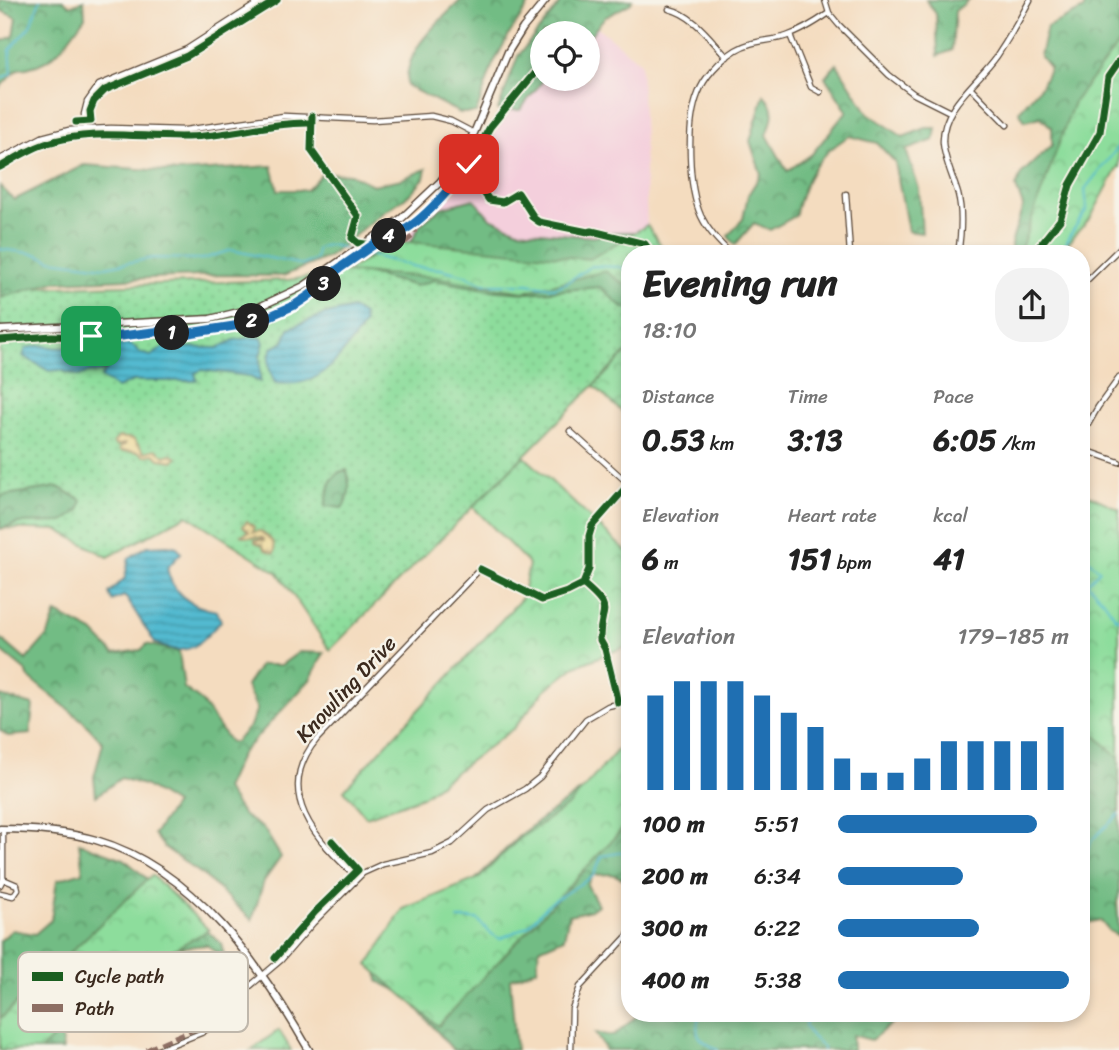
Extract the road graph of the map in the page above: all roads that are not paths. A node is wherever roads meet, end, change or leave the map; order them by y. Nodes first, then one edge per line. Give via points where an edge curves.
1 (262, 0) edge
2 (546, 0) edge
3 (825, 0) edge
4 (1030, 0) edge
5 (669, 9) dead end
6 (829, 13) junction
7 (790, 35) junction
8 (727, 57) junction
9 (971, 88) junction
10 (820, 92) dead end
11 (950, 112) junction
12 (1007, 125) dead end
13 (85, 129) junction
14 (474, 133) junction
15 (0, 159) edge
16 (846, 194) dead end
17 (722, 245) edge
18 (849, 245) edge
19 (958, 245) edge
20 (1119, 249) edge
21 (1090, 277) edge
22 (0, 330) edge
23 (1119, 378) edge
24 (1090, 421) edge
25 (570, 431) dead end
26 (1090, 452) edge
27 (1119, 462) edge
28 (621, 477) edge
29 (480, 569) dead end
30 (621, 703) edge
31 (2, 829) edge
32 (358, 878) junction
33 (3, 879) junction
34 (0, 885) edge
35 (0, 893) edge
36 (621, 943) edge
37 (246, 952) edge
38 (248, 955) edge
39 (264, 976) junction
40 (248, 988) edge
41 (201, 1032) edge
42 (158, 1050) edge
43 (309, 1050) edge
44 (571, 1050) edge

1 - 13 street via 187,48 99,85 87,102
2 - 14 main road via 508,52
3 - 6 street
4 - 9 street
5 - 8 street via 692,20
6 - 7 street
6 - 11 street via 903,86
7 - 8 street via 749,43
7 - 10 street via 811,87
8 - 17 street via 704,81 692,124 694,193 702,217
9 - 11 street
9 - 12 street
11 - 19 street via 943,142 959,198
13 - 14 street via 202,129 301,115 373,120 421,116 441,118
13 - 15 street via 42,137
14 - 22 main road via 428,195 339,264 274,301 227,316 187,322
16 - 18 street
20 - 21 street
23 - 24 street
25 - 28 street
26 - 27 street
29 - 32 street, Knowling Drive via 317,739 301,764 298,794 303,813
30 - 32 street via 586,719 540,777 488,810 452,843 432,853 377,866
31 - 33 street
31 - 37 main road via 83,836 148,863 219,922
32 - 39 street
33 - 34 street
33 - 35 street via 18,889 13,896
36 - 44 street via 580,987 572,1009
38 - 39 main road
39 - 40 street
39 - 43 main road
41 - 42 street

